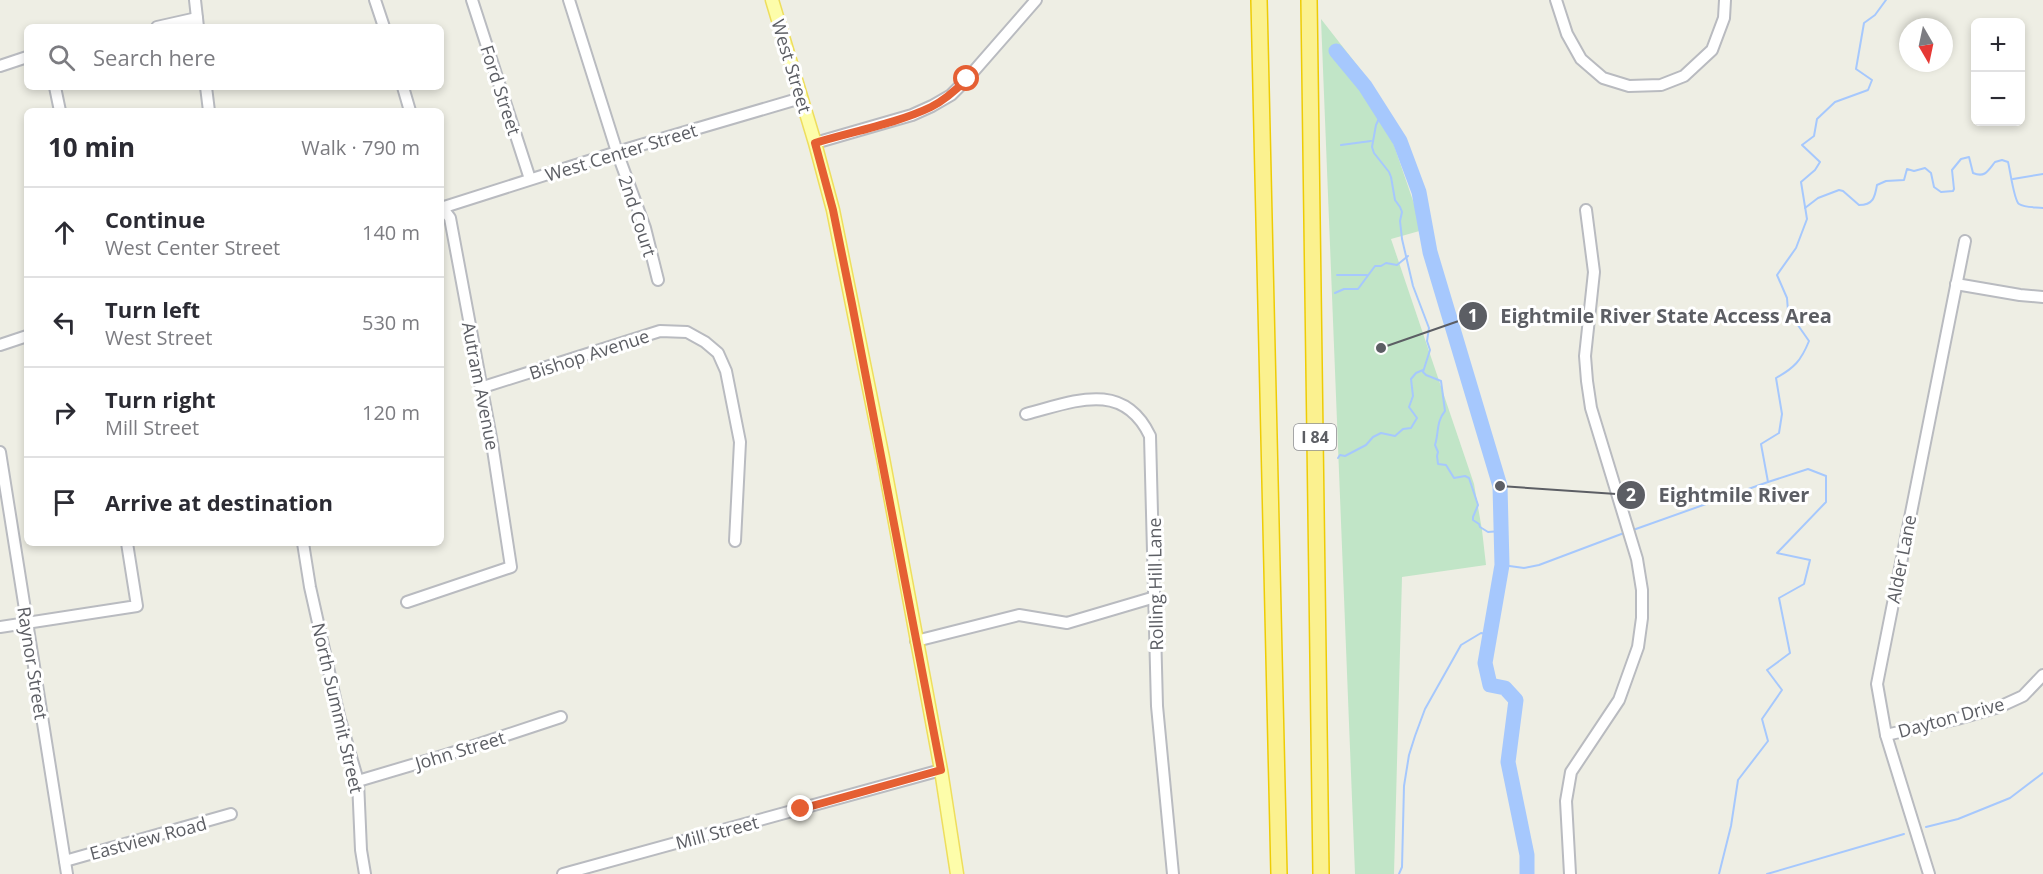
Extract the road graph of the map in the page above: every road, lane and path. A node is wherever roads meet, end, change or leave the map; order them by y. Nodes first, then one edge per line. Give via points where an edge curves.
1 (195, 0) edge
2 (375, 0) edge
3 (472, 0) edge
4 (569, 0) edge
5 (772, 0) edge
6 (1036, 0) edge
7 (1259, 0) edge
8 (1309, 0) edge
9 (1556, 0) edge
10 (1725, 0) edge
11 (198, 23) edge
12 (383, 24) edge
13 (24, 58) edge
14 (0, 66) edge
15 (56, 90) edge
16 (206, 90) edge
17 (404, 90) edge
18 (801, 98) junction
19 (59, 108) edge
20 (209, 108) edge
21 (409, 108) edge
22 (815, 143) junction
23 (617, 152) junction
24 (530, 179) junction
25 (444, 206) edge
26 (1586, 210) dead end
27 (444, 211) edge
28 (1965, 241) dead end
29 (657, 280) dead end
30 (1956, 284) junction
31 (2043, 297) edge
32 (24, 337) edge
33 (0, 345) edge
34 (480, 388) junction
35 (1026, 414) dead end
36 (0, 452) edge
37 (735, 541) dead end
38 (127, 546) edge
39 (303, 546) edge
40 (1155, 597) junction
41 (406, 602) dead end
42 (26, 623) junction
43 (0, 627) edge
44 (916, 641) junction
45 (2043, 675) edge
46 (561, 717) dead end
47 (1886, 735) junction
48 (941, 770) junction
49 (358, 781) junction
50 (231, 814) dead end
51 (64, 861) junction
52 (67, 874) edge
53 (365, 874) edge
54 (563, 874) edge
55 (957, 874) edge
56 (1173, 874) edge
57 (1279, 874) edge
58 (1321, 874) edge
59 (1570, 874) edge
60 (1929, 874) edge

1 - 11 street
2 - 12 street
3 - 24 street, Ford Street
4 - 23 street, 2nd Court
5 - 18 main road, West Street
6 - 22 street via 951,95 912,115
7 - 57 highway, I 84
8 - 58 highway, I 84
9 - 10 street via 1567,34 1581,59 1603,78 1629,86 1661,85 1684,76 1712,50 1724,18
13 - 14 street
15 - 19 street
16 - 20 street
17 - 21 street
18 - 22 main road, West Street
18 - 23 street, West Center Street
22 - 44 main road, West Street via 833,210
23 - 24 street, West Center Street
23 - 29 street, 2nd Court via 645,228
24 - 25 street, West Center Street
26 - 59 street via 1594,272 1585,356 1587,381 1591,408 1637,559 1642,618 1638,647 1618,700 1571,772 1566,801
27 - 34 street, Autram Avenue via 450,218
28 - 30 street, Alder Lane
30 - 31 street
30 - 47 street, Alder Lane via 1877,684
32 - 33 street
34 - 37 street, Bishop Avenue via 660,332 687,332 705,342 718,353 726,371 740,442
34 - 41 street, Autram Avenue via 511,567
35 - 40 street, Rolling Hill Lane via 1100,398 1127,407 1144,425 1151,449
36 - 42 street, Raynor Street
38 - 42 street via 137,606
39 - 49 street, North Summit Street via 339,716
40 - 44 street via 1067,623 1019,615
40 - 56 street, Rolling Hill Lane via 1159,733
42 - 43 street
42 - 51 street, Raynor Street
44 - 48 main road, West Street
45 - 47 street, Dayton Drive via 2023,696 1999,706
46 - 49 street, John Street
47 - 60 street, Alder Lane
48 - 54 street, Mill Street
48 - 55 main road, West Street
49 - 53 street, North Summit Street
50 - 51 street, Eastview Road
51 - 52 street, Raynor Street

